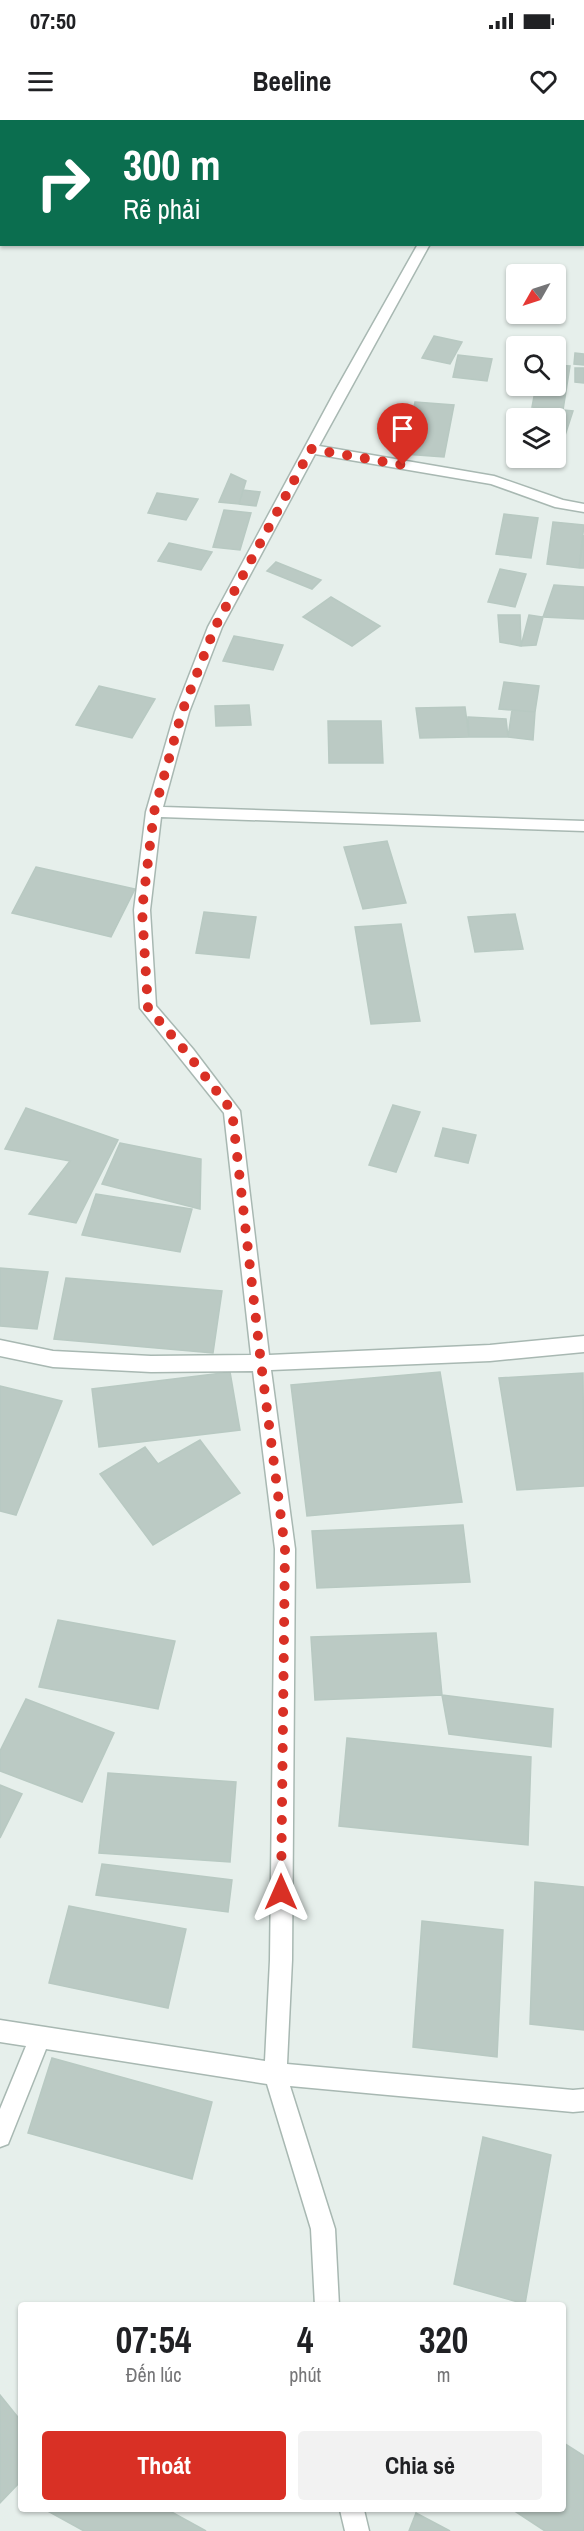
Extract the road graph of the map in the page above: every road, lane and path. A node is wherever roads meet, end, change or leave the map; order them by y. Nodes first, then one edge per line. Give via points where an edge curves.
1 (423, 246) edge
2 (311, 449) junction
3 (584, 508) edge
4 (154, 812) junction
5 (584, 826) edge
6 (584, 1344) edge
7 (0, 1348) edge
8 (261, 1363) junction
9 (0, 2031) edge
10 (40, 2038) junction
11 (275, 2074) junction
12 (584, 2100) edge
13 (0, 2136) edge
14 (327, 2302) edge
15 (352, 2512) edge
16 (357, 2531) edge

1 - 2 street
2 - 3 street via 495,480 560,504
2 - 4 street via 215,627 182,712
4 - 5 street
4 - 8 street via 142,910 148,1008 232,1111
6 - 8 street via 490,1353
7 - 8 street via 53,1359 151,1364
8 - 11 street via 285,1549
9 - 10 street
10 - 11 street
10 - 13 street
11 - 12 street
11 - 14 street via 323,2229
15 - 16 street

